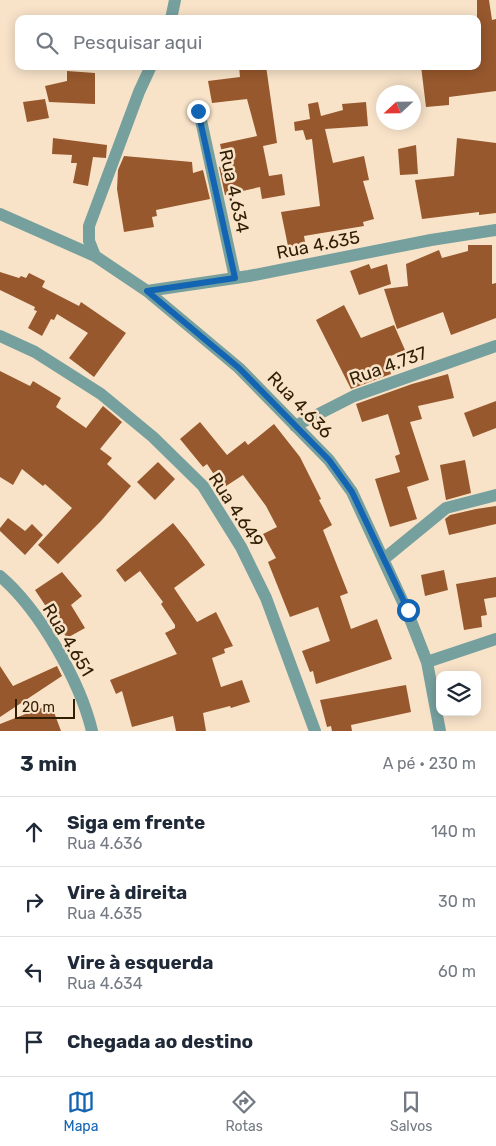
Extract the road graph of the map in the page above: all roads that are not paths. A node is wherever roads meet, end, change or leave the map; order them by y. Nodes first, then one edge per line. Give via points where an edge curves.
1 (175, 0) edge
2 (172, 15) edge
3 (149, 70) edge
4 (198, 111) dead end
5 (0, 214) edge
6 (496, 230) edge
7 (95, 256) junction
8 (235, 278) junction
9 (147, 291) junction
10 (0, 336) edge
11 (496, 346) edge
12 (295, 426) junction
13 (496, 495) edge
14 (385, 558) junction
15 (0, 576) edge
16 (496, 639) edge
17 (427, 662) junction
18 (92, 731) edge
19 (315, 731) edge
20 (440, 731) edge

1 - 2 street
3 - 7 street via 90,226 89,240
4 - 8 street, Rua 4.634
5 - 7 street, Rua 4.636
6 - 8 street, Rua 4.635
7 - 9 street, Rua 4.636
8 - 9 street, Rua 4.635
9 - 12 street, Rua 4.636 via 239,368
10 - 19 street, Rua 4.649 via 35,352 101,394 153,437 203,486 241,547 266,598
11 - 12 street, Rua 4.737 via 354,396
12 - 14 street, Rua 4.636 via 329,460 352,492
13 - 14 street via 446,508
14 - 17 street, Rua 4.636
15 - 18 street, Rua 4.651 via 45,629 66,664
16 - 17 street
17 - 20 street, Rua 4.636

